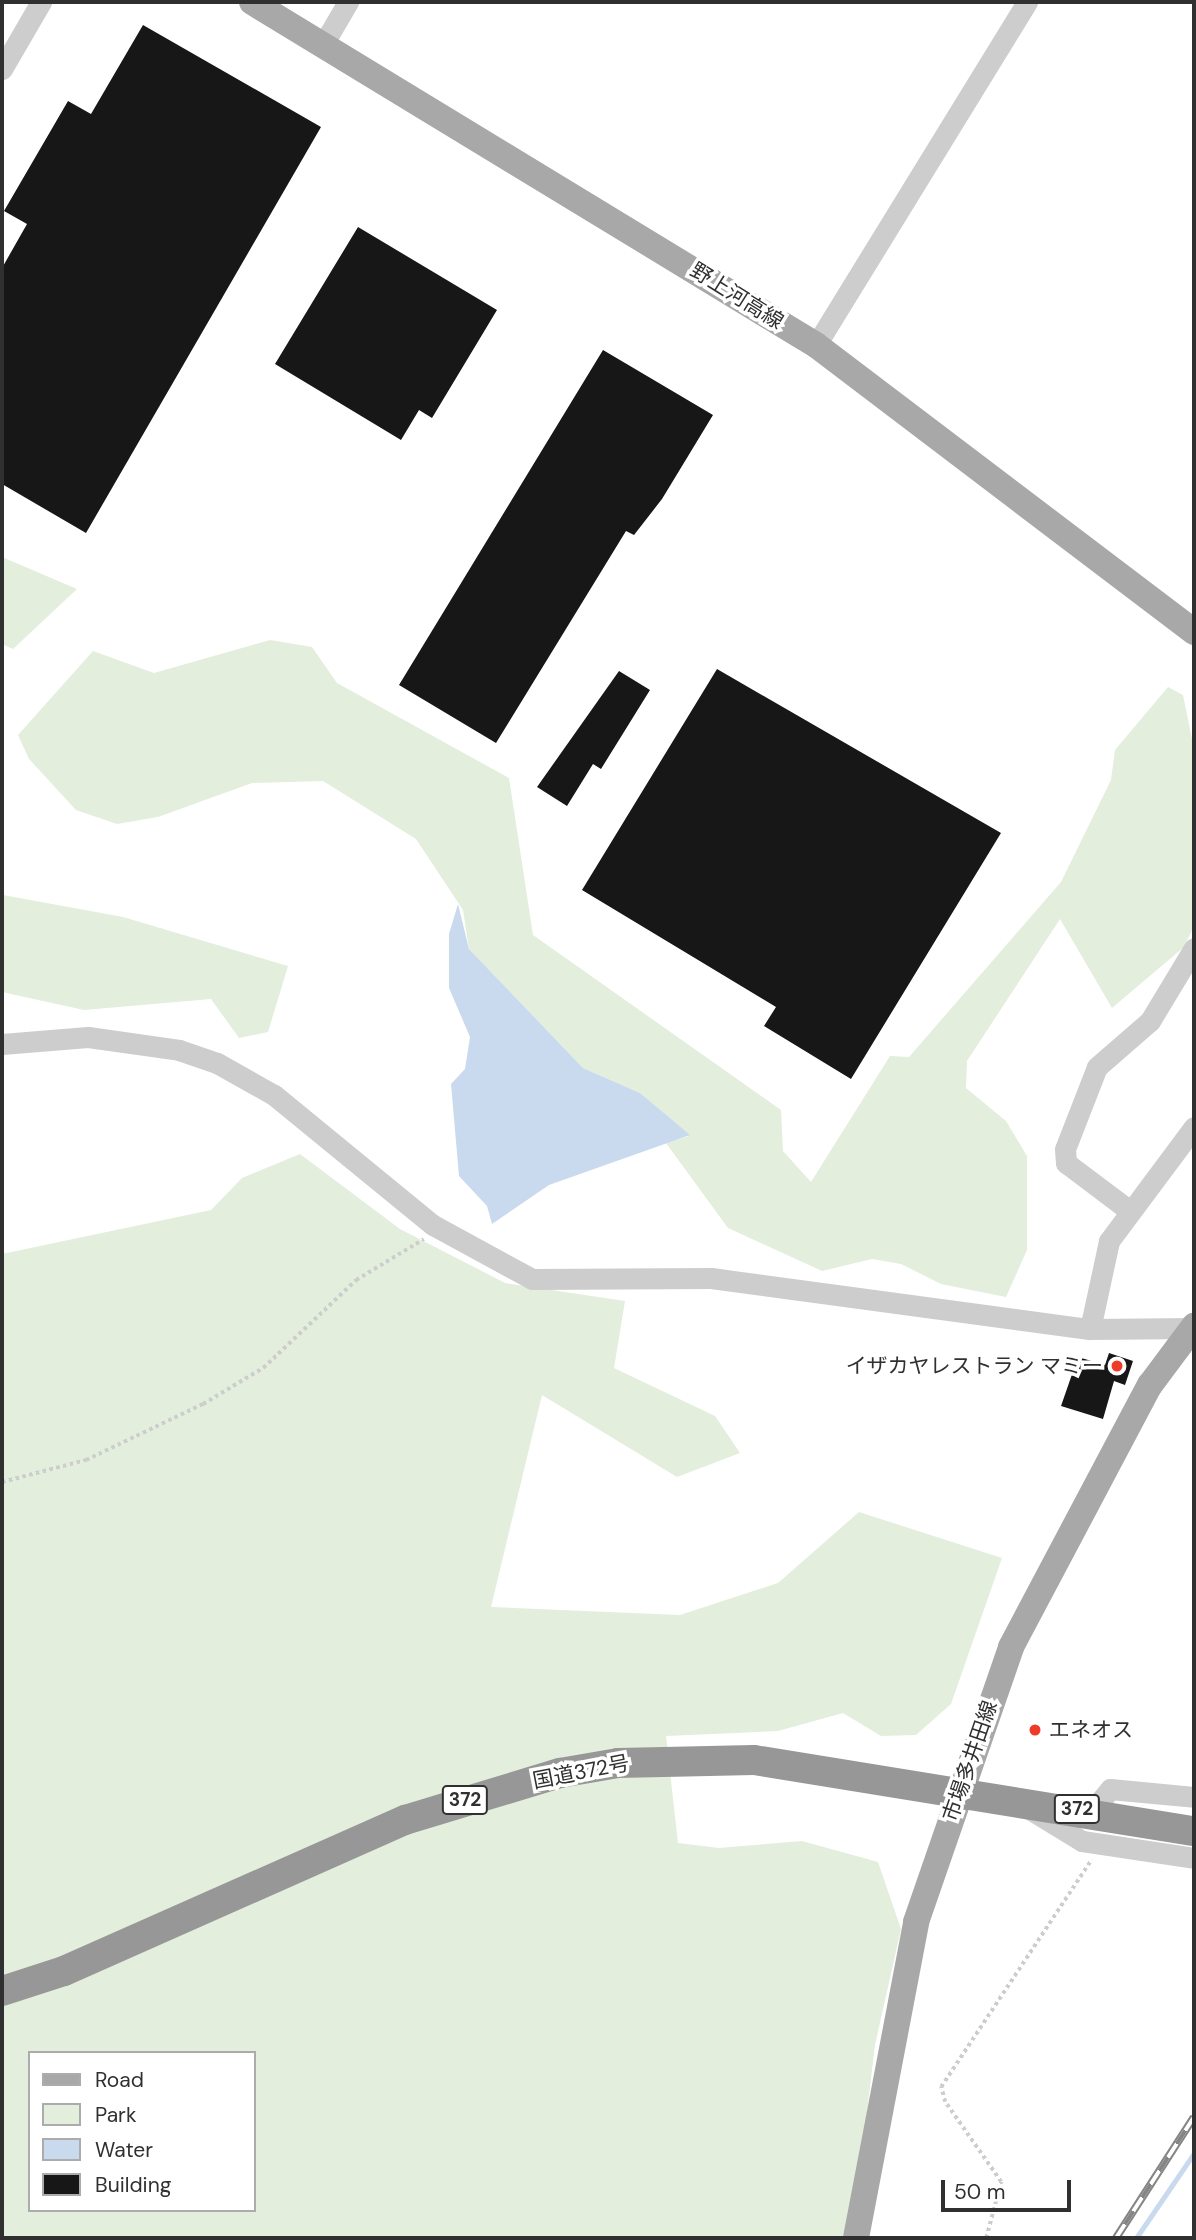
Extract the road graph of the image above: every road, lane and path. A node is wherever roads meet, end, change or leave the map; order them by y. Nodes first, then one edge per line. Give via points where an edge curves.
1 (41, 2) edge
2 (252, 2) edge
3 (348, 2) edge
4 (1027, 2) edge
5 (324, 43) junction
6 (2, 69) edge
7 (816, 345) junction
8 (1194, 632) edge
9 (1194, 948) edge
10 (2, 1044) edge
11 (1194, 1127) edge
12 (1130, 1211) junction
13 (441, 1230) junction
14 (1194, 1327) edge
15 (1090, 1329) junction
16 (2, 1482) edge
17 (959, 1789) junction
18 (1194, 1797) edge
19 (1017, 1799) junction
20 (1091, 1812) junction
21 (1194, 1831) edge
22 (1102, 1846) junction
23 (1194, 1858) edge
24 (2, 1991) edge
25 (856, 2238) edge
26 (986, 2238) edge

1 - 6 street
2 - 5 main road, 野上河高線
3 - 5 street
4 - 7 street
5 - 7 main road, 野上河高線
7 - 8 main road, 野上河高線
9 - 12 street via 1150,1021 1097,1067 1065,1149 1066,1163
10 - 13 street via 88,1037 179,1050 217,1063 274,1095
11 - 12 street
12 - 15 street via 1109,1241
13 - 15 street via 532,1279 711,1278
13 - 16 path via 356,1280 263,1368 203,1404 86,1460
14 - 15 street
14 - 17 main road, 市場多井田線 via 1150,1385 1069,1528 1011,1647
17 - 19 highway, 国道372号 / 372
17 - 24 highway, 国道372号 / 372 via 754,1760 680,1759 560,1773 405,1820 64,1971
17 - 25 main road, 市場多井田線 via 894,2015
18 - 20 street via 1110,1789
19 - 20 highway, 国道372号 / 372
19 - 22 street via 1048,1824
20 - 21 highway, 国道372号 / 372
22 - 23 street
22 - 26 path via 941,2087 1000,2182

